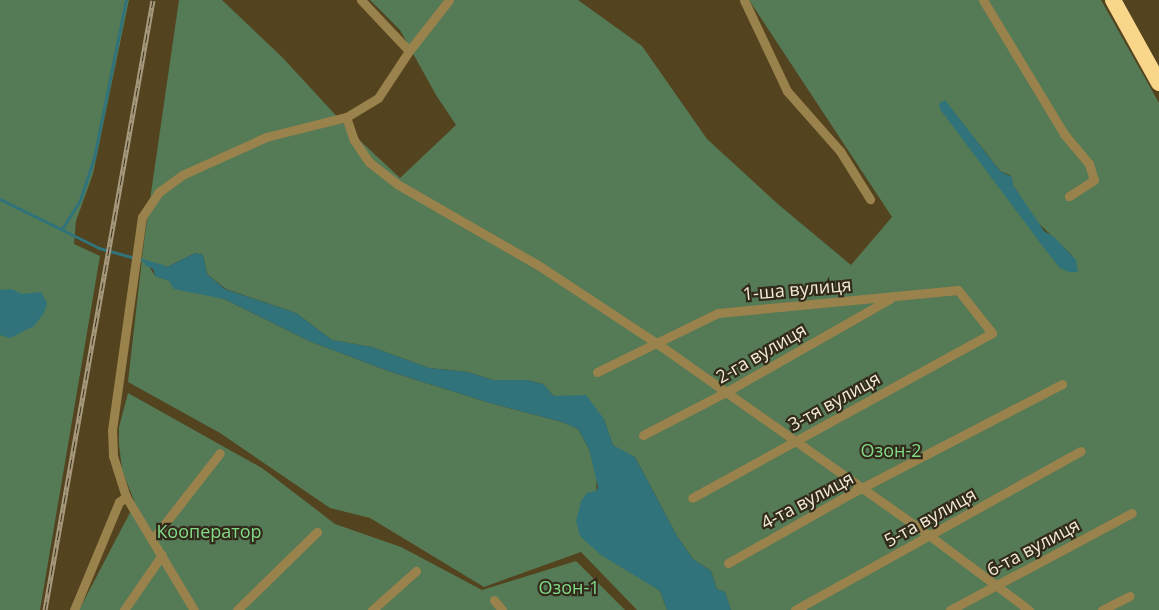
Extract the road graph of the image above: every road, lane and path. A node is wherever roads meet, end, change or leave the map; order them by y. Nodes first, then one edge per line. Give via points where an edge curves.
1 (361, 0) edge
2 (449, 0) edge
3 (744, 0) edge
4 (983, 0) edge
5 (1113, 0) edge
6 (409, 51) junction
7 (1159, 82) edge
8 (346, 117) junction
9 (1069, 196) dead end
10 (870, 199) dead end
11 (893, 297) junction
12 (992, 333) joint
13 (658, 344) junction
14 (597, 372) dead end
15 (1062, 384) dead end
16 (726, 392) junction
17 (643, 435) dead end
18 (795, 442) junction
19 (1081, 451) dead end
20 (220, 453) dead end
21 (863, 489) junction
22 (126, 497) junction
23 (692, 498) dead end
24 (1132, 513) dead end
25 (317, 532) dead end
26 (930, 536) junction
27 (152, 540) junction
28 (162, 555) junction
29 (728, 563) dead end
30 (416, 571) dead end
31 (996, 585) junction
32 (1130, 596) dead end
33 (494, 600) dead end
34 (74, 610) edge
35 (124, 610) edge
36 (194, 610) edge
37 (237, 610) edge
38 (372, 610) edge
39 (502, 610) edge
40 (795, 610) edge
41 (950, 610) edge
42 (1029, 610) edge
43 (1102, 610) edge

1 - 6 street
2 - 6 street
3 - 10 street via 787,91 840,151
4 - 9 street via 1064,134 1089,164 1094,180
5 - 7 highway
6 - 8 street via 378,98
8 - 13 street via 354,140 369,162 397,184 538,265
8 - 22 street via 266,137 182,175 159,192 142,217 112,430 113,456
11 - 12 street, 1-ша вулиця via 958,290
11 - 13 street, 1-ша вулиця via 718,313
11 - 16 street, 2-га вулиця
12 - 18 street, 3-тя вулиця
13 - 14 street, 1-ша вулиця
13 - 16 street
15 - 21 street, 4-та вулиця
16 - 17 street, 2-га вулиця
16 - 18 street
18 - 21 street
18 - 23 street, 3-тя вулиця
19 - 26 street, 5-та вулиця
20 - 27 street
21 - 26 street
21 - 29 street, 4-та вулиця
22 - 27 street
22 - 34 street via 119,502
24 - 31 street, 6-та вулиця
25 - 37 street
26 - 31 street
26 - 40 street, 5-та вулиця
27 - 28 street
28 - 35 street
28 - 36 street
30 - 38 street
31 - 41 street, 6-та вулиця
31 - 42 street
32 - 43 street
33 - 39 street

